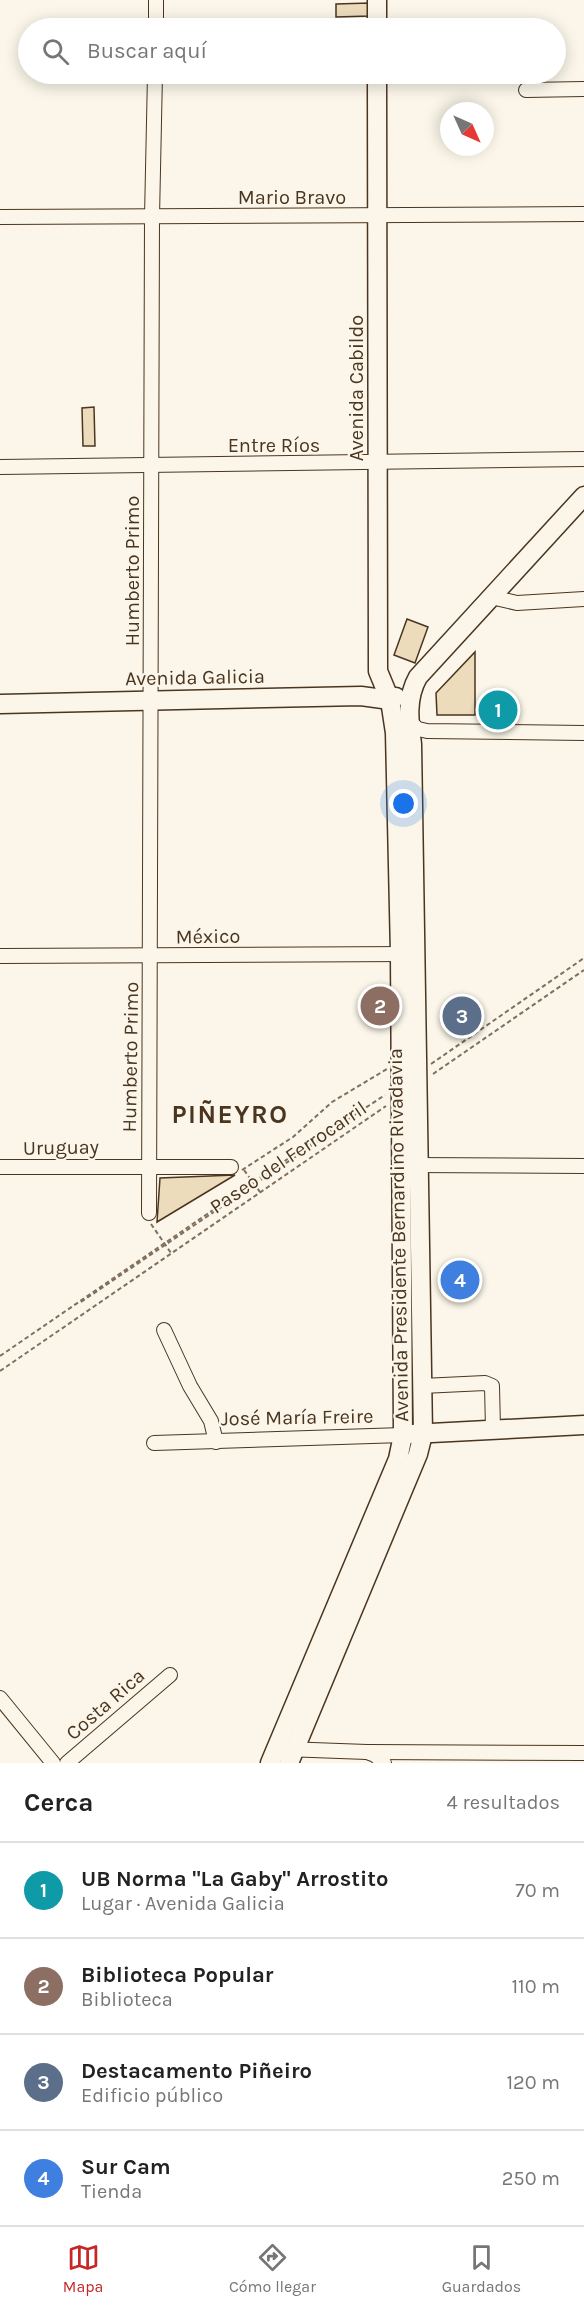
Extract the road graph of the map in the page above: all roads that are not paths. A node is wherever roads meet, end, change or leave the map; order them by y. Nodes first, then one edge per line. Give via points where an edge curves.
1 (156, 0) edge
2 (377, 0) edge
3 (156, 18) edge
4 (377, 18) edge
5 (155, 84) edge
6 (377, 84) edge
7 (526, 90) dead end
8 (584, 90) edge
9 (584, 214) edge
10 (377, 216) junction
11 (0, 217) edge
12 (152, 217) junction
13 (584, 459) edge
14 (379, 464) junction
15 (152, 465) junction
16 (0, 467) edge
17 (584, 496) edge
18 (491, 597) junction
19 (584, 599) edge
20 (411, 689) junction
21 (390, 700) junction
22 (150, 701) junction
23 (0, 704) edge
24 (409, 722) junction
25 (584, 733) edge
26 (408, 954) junction
27 (0, 956) edge
28 (151, 956) junction
29 (410, 1165) junction
30 (148, 1166) junction
31 (584, 1166) edge
32 (0, 1167) edge
33 (238, 1169) road end
34 (149, 1213) road end
35 (164, 1330) dead end
36 (422, 1386) junction
37 (584, 1425) edge
38 (493, 1430) junction
39 (423, 1434) junction
40 (403, 1435) junction
41 (216, 1442) junction
42 (154, 1443) dead end
43 (170, 1675) dead end
44 (0, 1698) edge
45 (367, 1752) junction
46 (584, 1753) edge
47 (283, 1756) edge
48 (382, 1761) edge
49 (53, 1763) edge
50 (67, 1763) edge

1 - 3 street
2 - 4 main road
5 - 12 street, Humberto Primo
6 - 10 main road, Avenida Cabildo
7 - 8 street
9 - 10 street, Mario Bravo
10 - 12 street, Mario Bravo
10 - 14 main road, Avenida Cabildo
11 - 12 street, Mario Bravo
12 - 15 street, Humberto Primo
13 - 14 street, Entre Ríos
14 - 15 street, Entre Ríos
14 - 21 main road, Avenida Cabildo via 378,671
15 - 16 street, Entre Ríos
15 - 22 street, Humberto Primo
17 - 18 main road
18 - 19 street via 517,603
18 - 20 main road
20 - 21 main road
20 - 24 main road, Avenida Presidente Bernardino Rivadavia
21 - 22 main road, Avenida Galicia via 361,696
21 - 24 street
21 - 26 main road, Avenida Presidente Bernardino Rivadavia
22 - 23 main road, Avenida Galicia
22 - 28 street, Humberto Primo
24 - 25 street via 428,731
24 - 26 main road, Avenida Presidente Bernardino Rivadavia via 412,744
26 - 28 street, México
26 - 29 main road, Avenida Presidente Bernardino Rivadavia via 405,1083
27 - 28 street, México
28 - 30 street, Humberto Primo
29 - 31 street
29 - 36 main road, Avenida Presidente Bernardino Rivadavia
29 - 40 main road, Avenida Presidente Bernardino Rivadavia
30 - 32 street, Uruguay
30 - 33 street, Uruguay
30 - 34 street, Humberto Primo
35 - 41 street via 211,1421
36 - 38 street via 492,1386
36 - 39 main road, Avenida Presidente Bernardino Rivadavia
37 - 38 main road, José María Freire
38 - 39 main road, José María Freire
39 - 40 main road, José María Freire
39 - 47 main road, Avenida Presidente Bernardino Rivadavia via 418,1454
40 - 41 street, José María Freire
40 - 47 main road, Avenida Presidente Bernardino Rivadavia via 398,1459
41 - 42 street, José María Freire
43 - 50 street, Costa Rica
44 - 49 street
45 - 46 street
45 - 47 street
45 - 48 street

